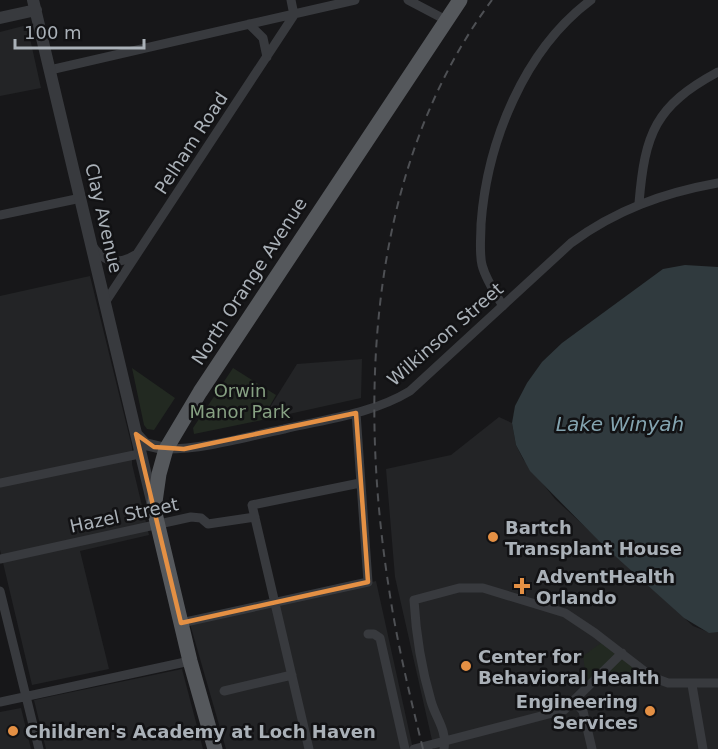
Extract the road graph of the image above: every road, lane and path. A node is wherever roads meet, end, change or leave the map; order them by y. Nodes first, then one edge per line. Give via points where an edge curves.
1 (291, 0) edge
2 (355, 0) edge
3 (408, 0) edge
4 (460, 0) edge
5 (591, 0) edge
6 (35, 5) edge
7 (294, 15) junction
8 (0, 18) edge
9 (446, 20) junction
10 (249, 24) junction
11 (267, 57) junction
12 (50, 70) junction
13 (718, 72) edge
14 (718, 183) edge
15 (81, 198) junction
16 (639, 203) junction
17 (0, 215) edge
18 (92, 247) junction
19 (137, 254) junction
20 (106, 301) junction
21 (503, 306) junction
22 (356, 413) junction
23 (136, 434) junction
24 (166, 449) junction
25 (139, 454) junction
26 (0, 483) edge
27 (360, 483) junction
28 (154, 509) junction
29 (255, 517) junction
30 (157, 524) junction
31 (0, 559) edge
32 (0, 591) edge
33 (275, 601) junction
34 (181, 623) junction
35 (368, 634) dead end
36 (622, 653) junction
37 (190, 661) junction
38 (292, 675) junction
39 (718, 683) edge
40 (692, 685) junction
41 (224, 691) dead end
42 (26, 696) junction
43 (0, 702) edge
44 (575, 702) junction
45 (445, 746) edge
46 (39, 749) edge
47 (215, 749) edge
48 (309, 749) edge
49 (405, 749) edge
50 (414, 749) edge
51 (591, 749) edge
52 (703, 749) edge

1 - 7 street
2 - 7 street
3 - 9 street
4 - 9 main road, North Orange Avenue
5 - 21 street via 549,42 519,89 503,124 483,204 480,244 482,265
6 - 8 street
6 - 12 street, Clay Avenue
7 - 10 street
7 - 11 street, Pelham Road
9 - 24 main road, North Orange Avenue
10 - 11 street via 263,38
10 - 12 street
11 - 19 street, Pelham Road
12 - 15 street, Clay Avenue
13 - 16 street via 666,108 651,135 642,165
14 - 16 street, Wilkinson Street
15 - 17 street
15 - 18 street, Clay Avenue
16 - 21 street, Wilkinson Street via 571,243
18 - 19 street via 103,258 116,262
18 - 20 street, Clay Avenue
19 - 20 street, Pelham Road
20 - 23 street, Clay Avenue
21 - 22 street, Wilkinson Street via 410,391 382,406
22 - 24 street, Wilkinson Street via 211,445
22 - 27 street
23 - 24 street via 145,444
23 - 25 street, Clay Avenue
24 - 28 main road, North Orange Avenue
25 - 26 street
25 - 28 street, Clay Avenue
27 - 29 street via 252,505
27 - 33 street via 368,582
28 - 30 main road, North Orange Avenue
29 - 30 street, Hazel Street via 208,524 191,517
29 - 33 street
30 - 31 street, Hazel Street
30 - 34 main road, North Orange Avenue
32 - 42 street
33 - 34 street
33 - 38 street
34 - 37 main road, North Orange Avenue
35 - 49 street via 380,638
36 - 40 street via 652,677
36 - 44 street
36 - 45 street via 565,613 483,588 459,588 414,600 418,650 431,703 445,731
37 - 42 street
37 - 47 main road, North Orange Avenue
38 - 41 street
38 - 48 street
39 - 40 street
40 - 52 street
42 - 43 street
42 - 46 street
44 - 45 street via 564,710
44 - 51 street via 583,711
45 - 50 street

